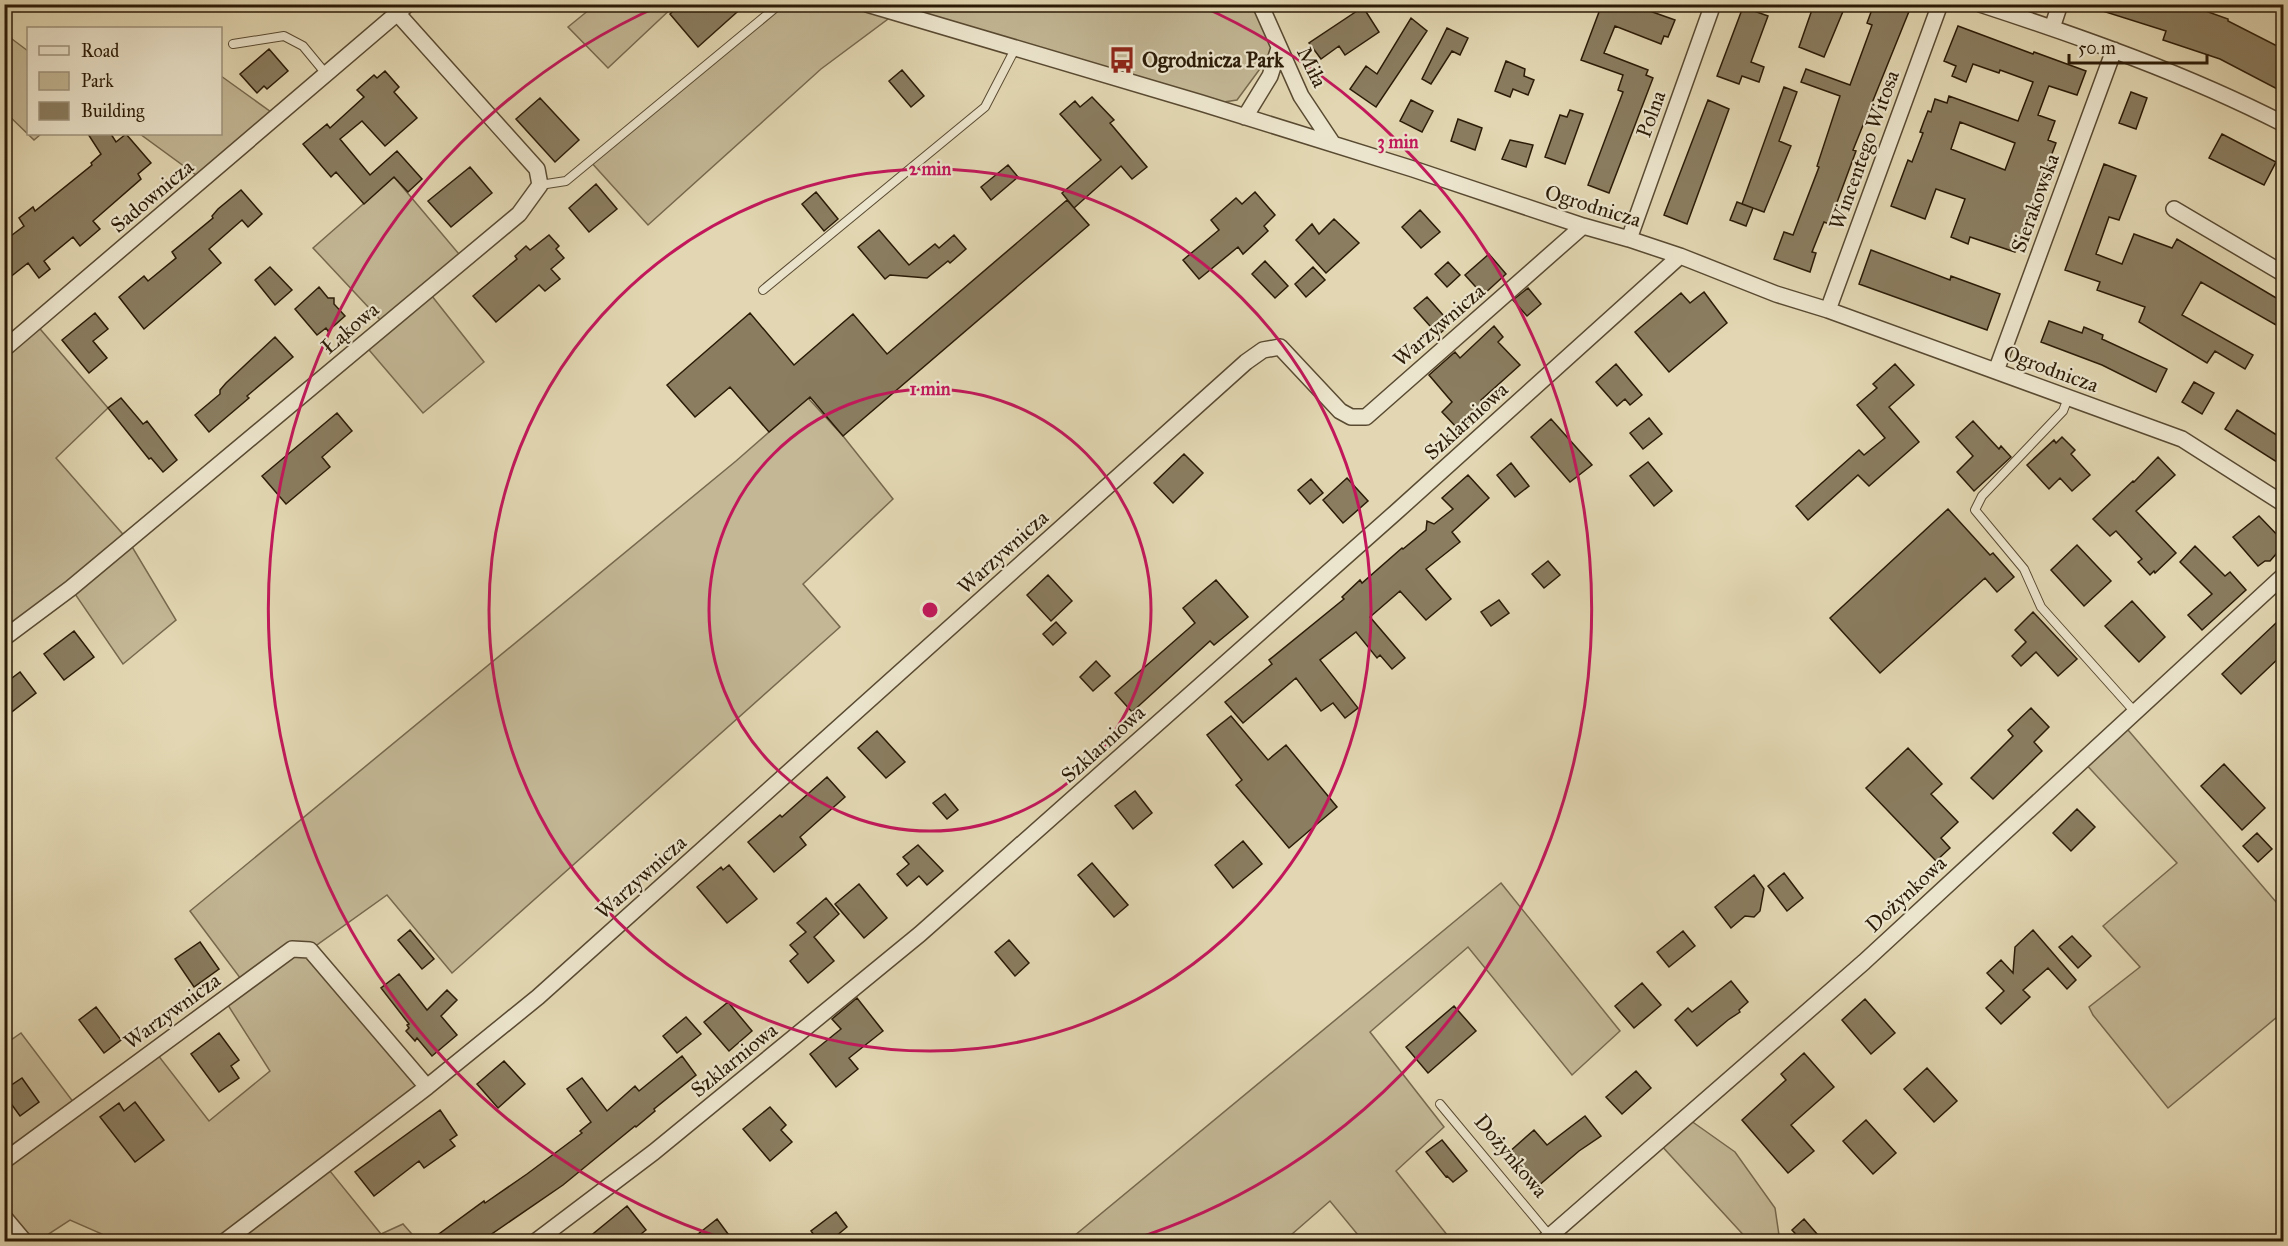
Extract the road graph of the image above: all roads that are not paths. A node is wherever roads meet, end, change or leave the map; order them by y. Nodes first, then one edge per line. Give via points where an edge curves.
1 (780, 4) edge
2 (867, 4) edge
3 (1260, 4) edge
4 (1713, 4) edge
5 (1940, 4) edge
6 (1980, 4) edge
7 (2060, 4) edge
8 (403, 9) edge
9 (2052, 28) junction
10 (233, 44) dead end
11 (1279, 48) junction
12 (1015, 49) junction
13 (2114, 50) junction
14 (327, 75) junction
15 (1245, 117) junction
16 (2283, 124) edge
17 (1333, 144) junction
18 (540, 185) junction
19 (2174, 209) dead end
20 (1583, 226) junction
21 (1629, 238) junction
22 (1680, 256) junction
23 (2283, 274) edge
24 (763, 290) dead end
25 (1828, 310) junction
26 (4, 349) edge
27 (1996, 371) junction
28 (2068, 398) junction
29 (2283, 504) edge
30 (2283, 575) edge
31 (4, 638) edge
32 (2134, 711) junction
33 (427, 1087) junction
34 (1440, 1104) dead end
35 (4, 1161) edge
36 (4, 1216) edge
37 (1546, 1239) edge
38 (25, 1242) edge
39 (224, 1242) edge
40 (535, 1242) edge

1 - 18 lane via 566,181
2 - 12 street, Ogrodnicza
3 - 11 street, Miła
4 - 21 street, Polna
5 - 25 street, Wincentego Witosa
6 - 9 street
7 - 9 street
8 - 14 street, Sadownicza
8 - 18 street via 537,169
9 - 13 street
10 - 14 lane via 284,36 303,46
11 - 15 street via 1270,76
11 - 17 street, Miła via 1301,96
12 - 15 street, Ogrodnicza
12 - 24 lane via 985,107
13 - 16 street via 2220,92
13 - 27 street, Sierakowska
14 - 26 street, Sadownicza
15 - 17 street, Ogrodnicza
17 - 20 street, Ogrodnicza
18 - 31 street, Łąkowa via 519,214 71,588
19 - 23 street
20 - 21 street, Ogrodnicza
20 - 33 street, Warzywnicza via 1366,417 1351,417 1340,411 1280,347 1263,350 1246,362 538,997
21 - 22 street, Ogrodnicza
22 - 25 street, Ogrodnicza
22 - 40 street, Szklarniowa via 920,934 654,1152
25 - 27 street, Ogrodnicza
27 - 28 street, Ogrodnicza
28 - 29 street, Ogrodnicza via 2182,439
28 - 32 lane via 2063,411 1982,496 1975,510 2024,569 2041,607
30 - 32 street, Dożynkowa
32 - 37 street, Dożynkowa via 1864,962
33 - 35 street, Warzywnicza via 310,950 292,949
33 - 39 street, Warzywnicza
34 - 37 lane, Dożynkowa
36 - 38 street

